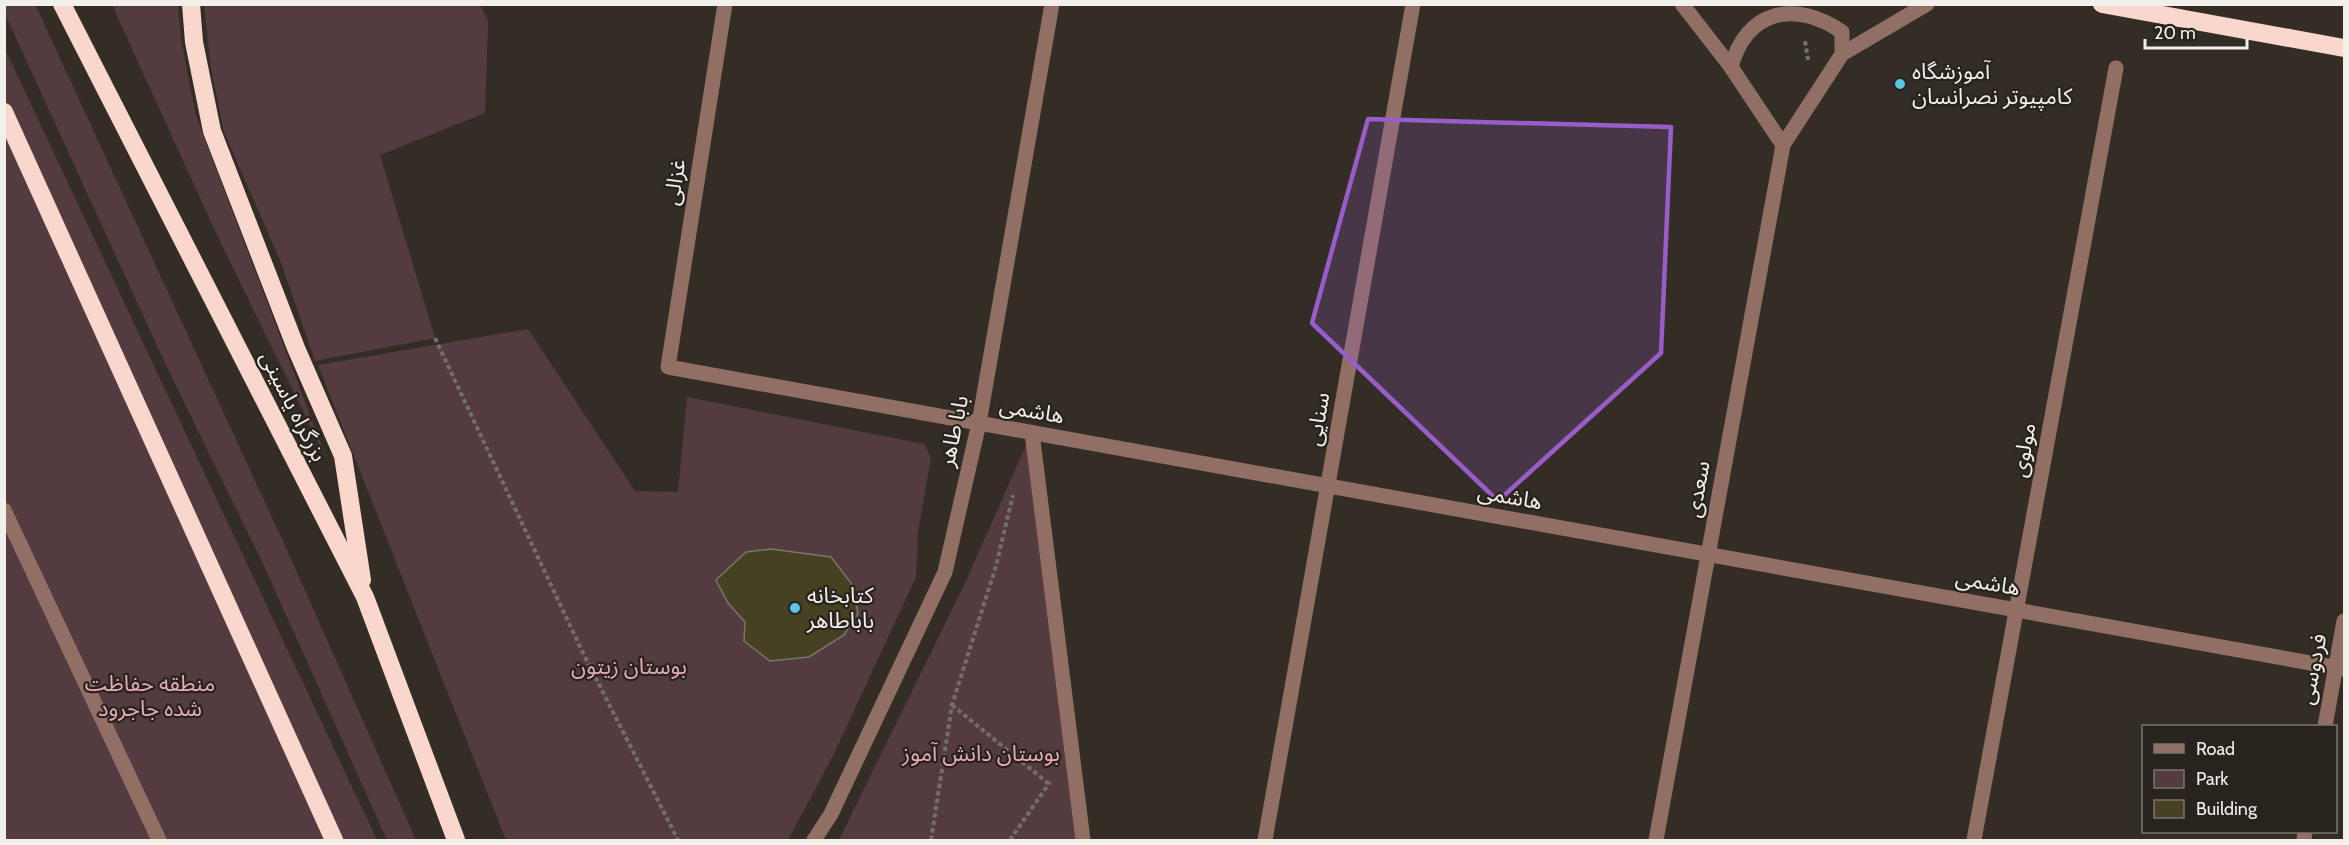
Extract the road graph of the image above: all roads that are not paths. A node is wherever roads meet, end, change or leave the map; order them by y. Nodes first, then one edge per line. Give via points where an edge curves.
1 (62, 4) edge
2 (191, 4) edge
3 (725, 4) edge
4 (1052, 4) edge
5 (1413, 4) edge
6 (1682, 4) edge
7 (1927, 4) edge
8 (2102, 4) edge
9 (2344, 48) edge
10 (1842, 54) junction
11 (1731, 67) junction
12 (2116, 68) dead end
13 (4, 111) edge
14 (1783, 145) junction
15 (668, 367) joint
16 (979, 423) junction
17 (1032, 433) junction
18 (1328, 486) junction
19 (4, 510) edge
20 (1707, 555) junction
21 (365, 597) junction
22 (2016, 610) junction
23 (2344, 621) edge
24 (2340, 668) edge
25 (2325, 725) edge
26 (159, 840) edge
27 (334, 840) edge
28 (456, 840) edge
29 (814, 840) edge
30 (1083, 840) edge
31 (1265, 840) edge
32 (1656, 840) edge
33 (1974, 840) edge

1 - 21 highway, بزرگراه یاسینی
2 - 21 highway via 194,42 212,131 296,348 343,456
3 - 15 street, غزالی
4 - 16 street, بابا طاهر
5 - 18 street, سنایی
6 - 11 street
7 - 10 street
8 - 9 highway
10 - 11 street via 1842,32 1826,18 1807,11 1785,10 1766,17 1749,30 1737,47
10 - 14 street
11 - 14 street
12 - 22 street, مولوی
13 - 27 highway
14 - 20 street, سعدی
15 - 16 street, هاشمی
16 - 17 street, هاشمی
16 - 29 street, بابا طاهر via 945,572 831,814
17 - 18 street, هاشمی
17 - 30 street
18 - 20 street, هاشمی
18 - 31 street, سنایی
19 - 26 street
20 - 22 street, هاشمی
20 - 32 street, سعدی
21 - 28 highway, بزرگراه یاسینی
22 - 24 street, هاشمی
22 - 33 street, مولوی
23 - 24 street, فردوسی
24 - 25 street, فردوسی

